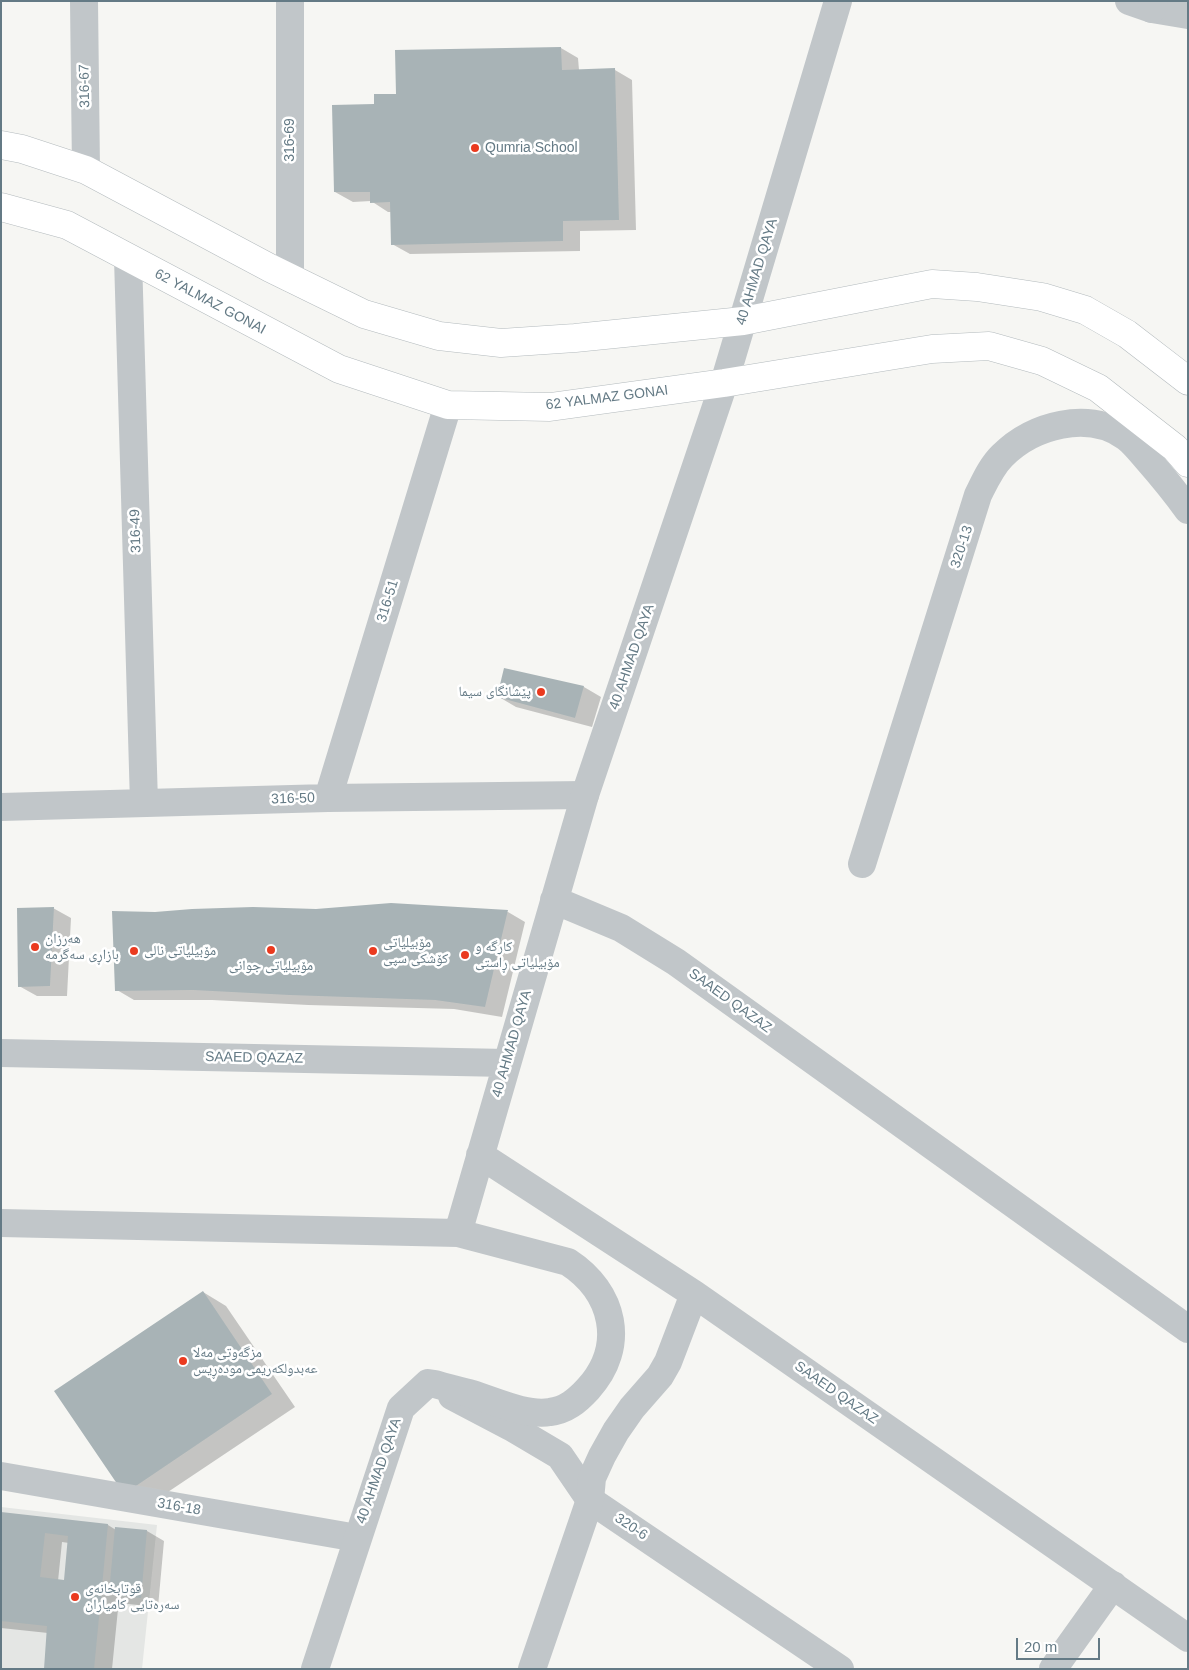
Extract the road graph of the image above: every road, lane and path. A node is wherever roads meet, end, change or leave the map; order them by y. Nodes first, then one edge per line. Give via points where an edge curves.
1 (84, 1) edge
2 (290, 1) edge
3 (838, 1) edge
4 (1145, 4) edge
5 (1188, 15) edge
6 (1, 146) edge
7 (86, 170) junction
8 (1, 207) edge
9 (128, 258) junction
10 (290, 278) junction
11 (743, 321) junction
12 (1188, 381) edge
13 (724, 383) junction
14 (448, 405) junction
15 (1188, 464) edge
16 (1188, 510) edge
17 (585, 795) junction
18 (328, 798) junction
19 (144, 803) junction
20 (1, 807) edge
21 (862, 864) dead end
22 (554, 900) junction
23 (1, 1053) edge
24 (507, 1063) junction
25 (480, 1155) junction
26 (1, 1223) edge
27 (458, 1233) junction
28 (694, 1294) junction
29 (1188, 1329) edge
30 (428, 1383) junction
31 (1, 1476) edge
32 (590, 1500) junction
33 (357, 1538) junction
34 (1113, 1585) junction
35 (1188, 1638) edge
36 (315, 1669) edge
37 (532, 1669) edge
38 (840, 1669) edge
39 (1053, 1669) edge

1 - 7 street, 316-67
2 - 10 street, 316-69
3 - 11 street, 40 AHMAD QAYA
4 - 5 street
6 - 7 main road via 22,149
7 - 10 main road
8 - 9 main road, 62 YALMAZ GONAI via 66,225
9 - 14 main road, 62 YALMAZ GONAI via 339,369
9 - 19 street, 316-49
10 - 11 main road via 364,314 439,336 501,343
11 - 12 main road via 932,284 977,287 1042,296 1085,310 1127,334
11 - 13 street, 40 AHMAD QAYA
13 - 14 main road, 62 YALMAZ GONAI via 550,407
13 - 15 main road, 62 YALMAZ GONAI via 932,349 989,346 1042,361 1098,388 1175,448
13 - 17 street, 40 AHMAD QAYA
14 - 18 street, 316-51
16 - 21 street, 320-13 via 1135,446 1105,426 1060,424 1019,442 1002,456 978,495
17 - 18 street, 316-50
17 - 22 street, 40 AHMAD QAYA
18 - 19 street, 316-50
19 - 20 street, 316-50
22 - 24 street, 40 AHMAD QAYA
22 - 29 street, SAAED QAZAZ via 621,928 676,962
23 - 24 street, SAAED QAZAZ
24 - 25 street, 40 AHMAD QAYA
25 - 27 street, 40 AHMAD QAYA
25 - 28 street, SAAED QAZAZ
26 - 27 street
27 - 30 street via 568,1262 582,1271 594,1284 606,1306 611,1331 610,1348 598,1378 580,1398 551,1412 529,1412
28 - 32 street via 668,1362 632,1408 602,1456 592,1478
28 - 34 street, SAAED QAZAZ
30 - 32 street, 320-6 via 560,1456
30 - 33 street, 40 AHMAD QAYA via 401,1408
31 - 33 street, 316-18
32 - 37 street
32 - 38 street, 320-6
33 - 36 street, 40 AHMAD QAYA
34 - 35 street, SAAED QAZAZ
34 - 39 street

